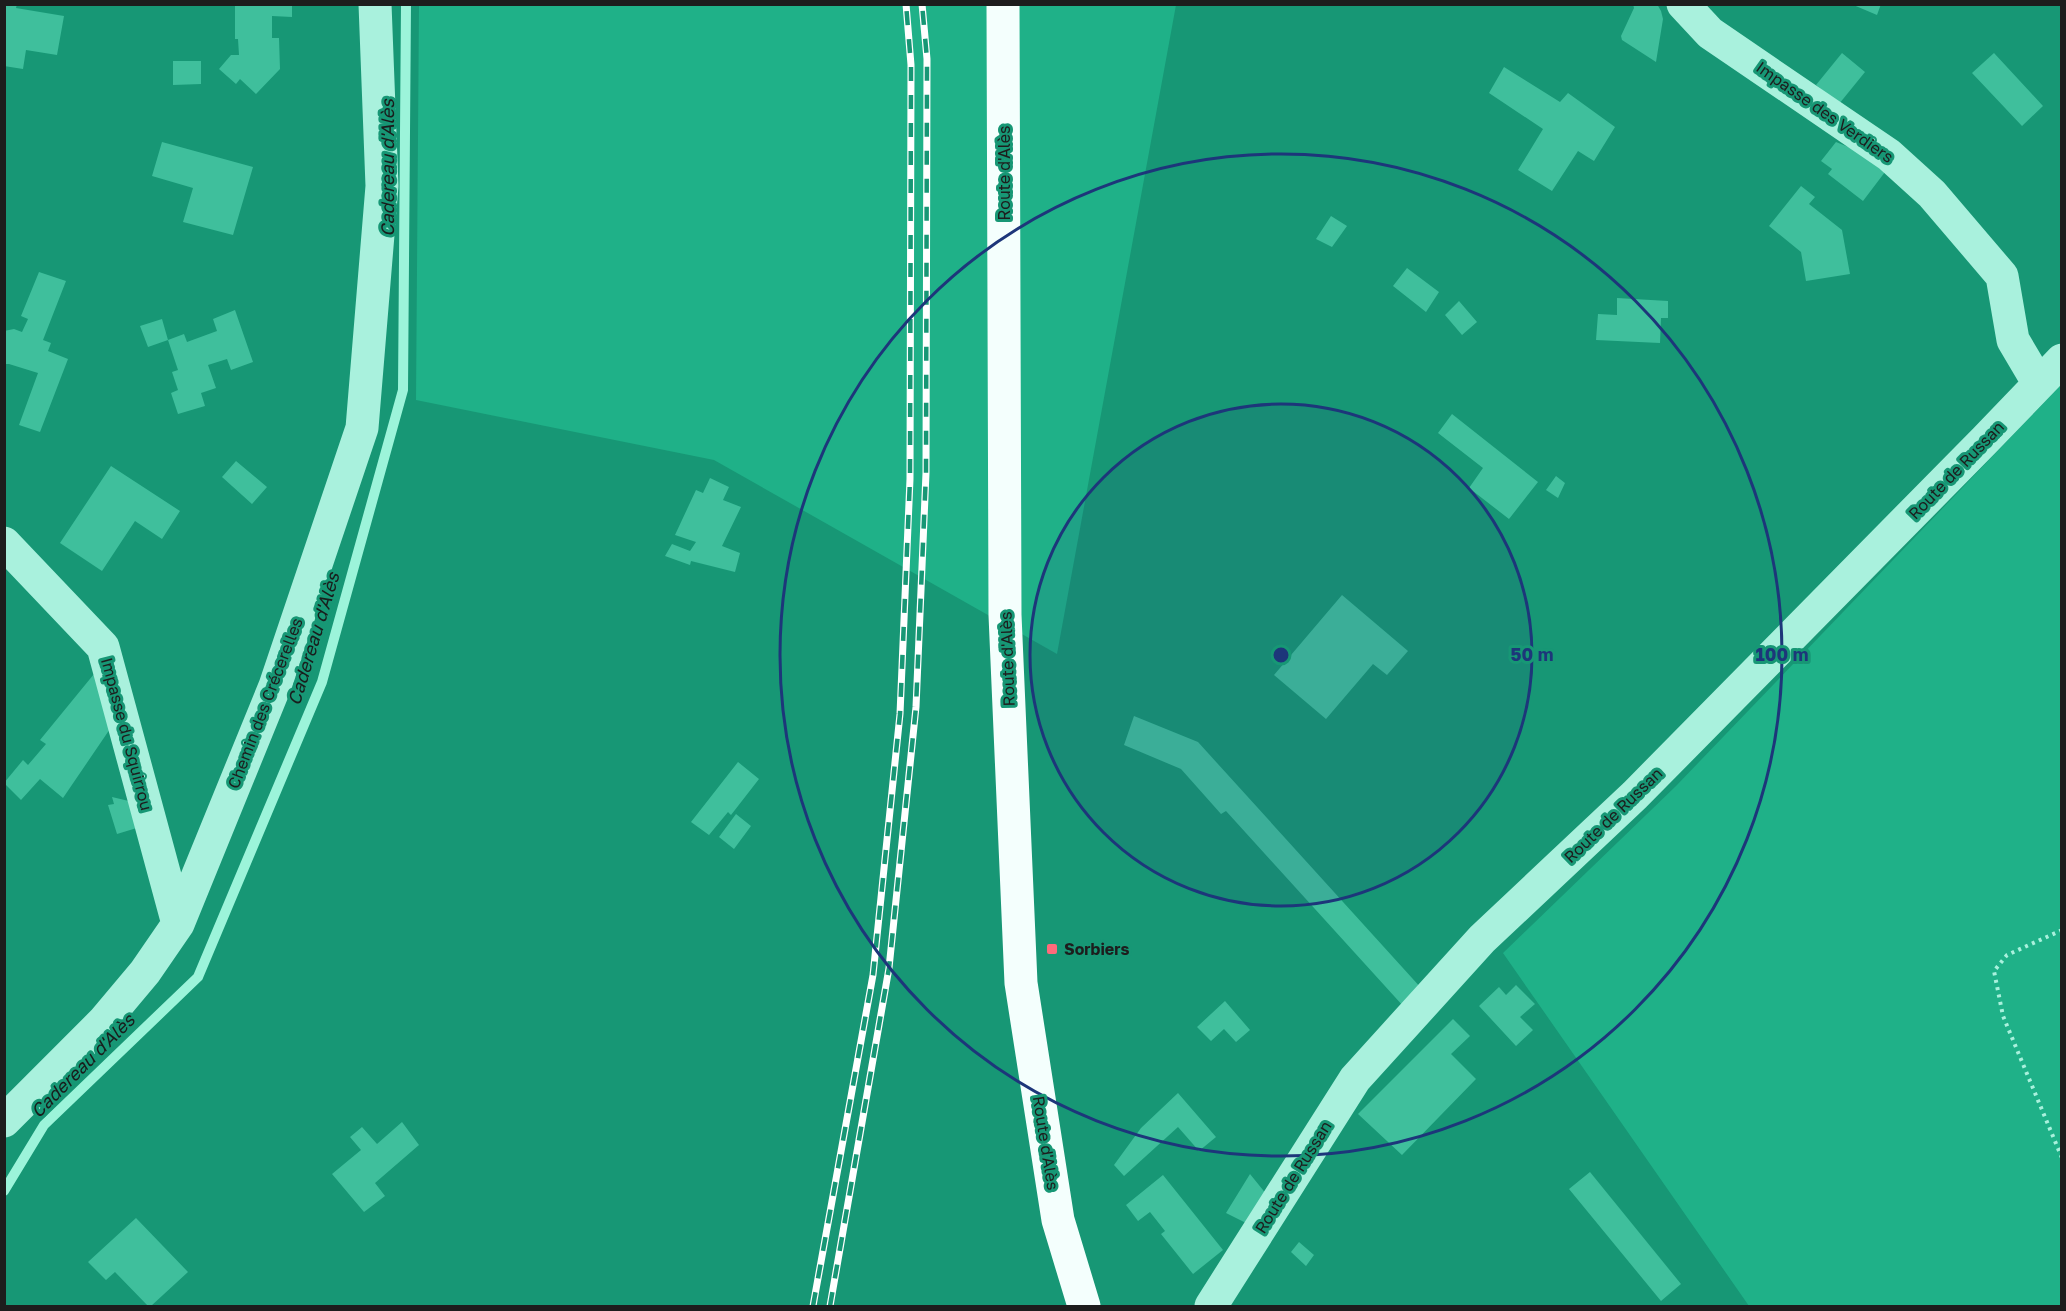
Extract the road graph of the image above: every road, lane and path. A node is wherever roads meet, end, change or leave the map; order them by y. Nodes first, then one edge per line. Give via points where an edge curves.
1 (375, 4) edge
2 (1003, 4) edge
3 (1683, 4) edge
4 (2061, 360) edge
5 (2039, 384) junction
6 (4, 543) edge
7 (178, 924) junction
8 (2061, 930) edge
9 (4, 1121) edge
10 (2061, 1158) edge
11 (1084, 1306) edge
12 (1211, 1306) edge

1 - 7 street, Chemin des Crécerelles via 382,186 362,428 275,686
2 - 11 main road, Route d'Alès via 1005,615 1021,983 1058,1220
3 - 5 street, Impasse des Verdiers via 1710,33 1889,154 1932,194 2002,276 2013,340
4 - 5 street, Route de Russan
5 - 12 street, Route de Russan via 1635,795 1482,939 1354,1079
6 - 7 street, Impasse du Squirrou via 103,648
7 - 9 street, Chemin des Crécerelles via 103,1022
8 - 10 path via 2007,955 1994,971 2003,1016

